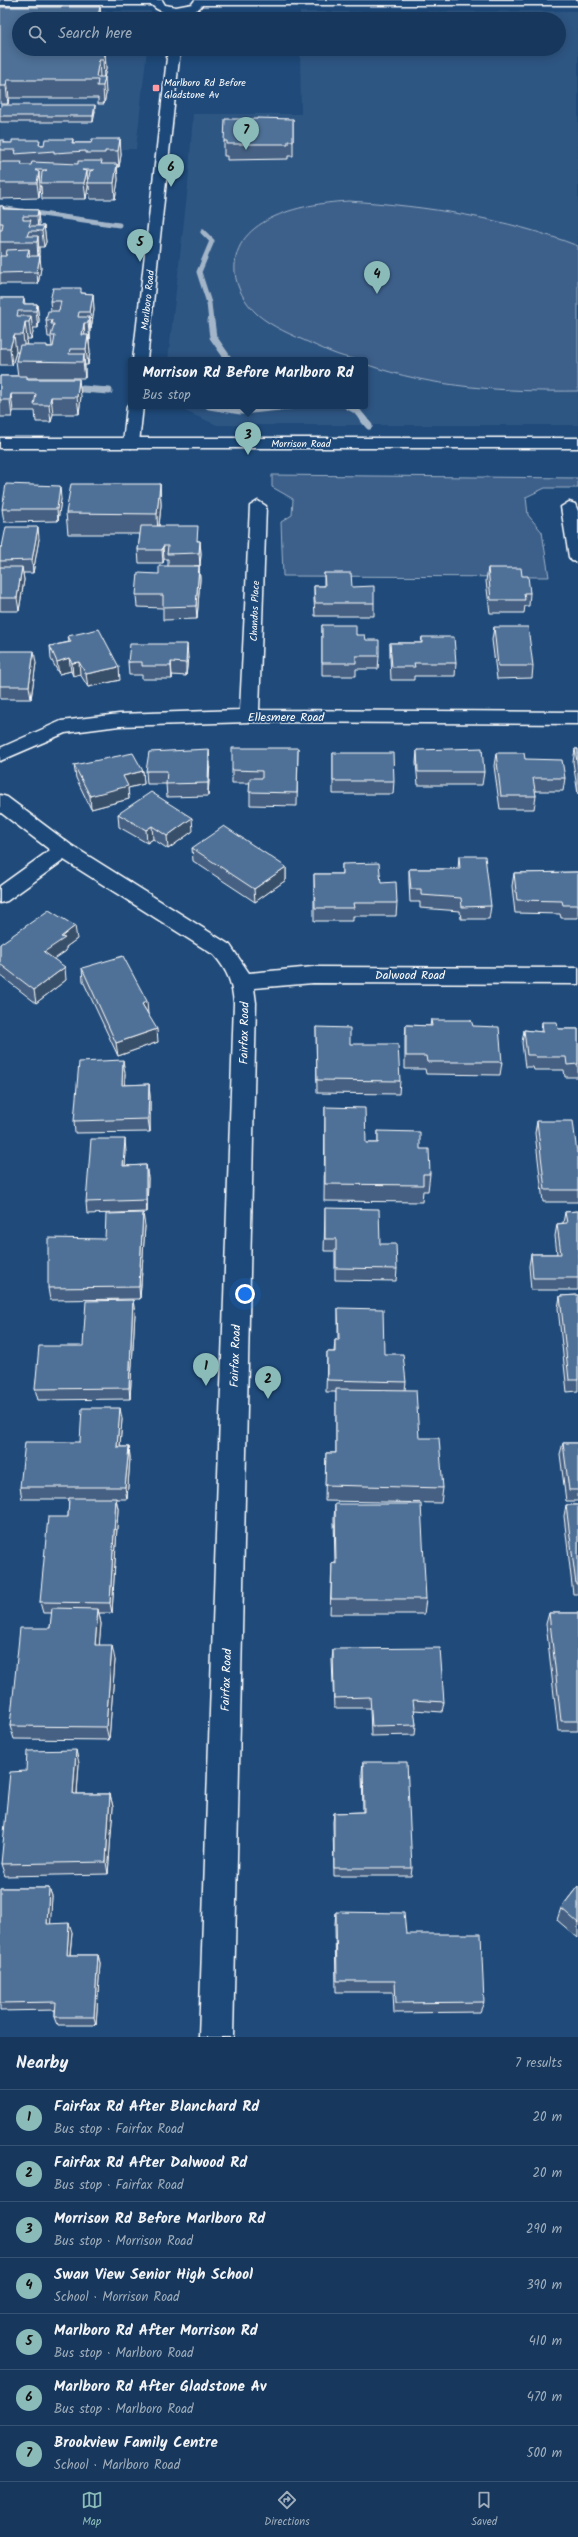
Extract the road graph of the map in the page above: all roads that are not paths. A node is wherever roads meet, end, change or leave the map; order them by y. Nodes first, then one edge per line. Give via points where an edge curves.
1 (156, 1) edge
2 (200, 1) edge
3 (0, 2) edge
4 (578, 2) edge
5 (171, 12) edge
6 (183, 12) edge
7 (173, 56) edge
8 (140, 357) edge
9 (135, 409) edge
10 (0, 443) edge
11 (131, 443) junction
12 (578, 444) edge
13 (258, 506) dead end
14 (569, 507) dead end
15 (578, 557) edge
16 (249, 716) junction
17 (578, 718) edge
18 (0, 755) edge
19 (0, 802) edge
20 (64, 850) junction
21 (0, 896) edge
22 (578, 976) edge
23 (243, 981) junction
24 (216, 2037) edge

1 - 3 street
1 - 5 street
2 - 4 street
2 - 6 street
7 - 8 street, Marlboro Road
9 - 11 street
10 - 11 street, Morrison Road
11 - 12 street, Morrison Road
13 - 16 street, Chandos Place
14 - 15 street
16 - 17 street, Ellesmere Road
16 - 18 street, Ellesmere Road via 119,720 61,727
19 - 20 street, Fairfax Road
20 - 21 street
20 - 23 street, Fairfax Road via 222,950 235,965
22 - 23 street, Dalwood Road via 313,975
23 - 24 street, Fairfax Road via 245,1003

